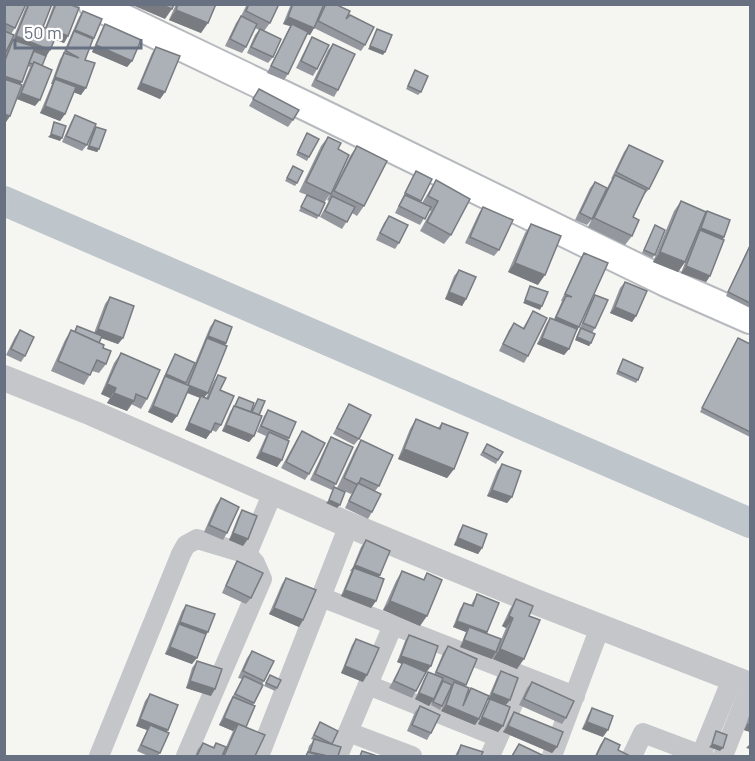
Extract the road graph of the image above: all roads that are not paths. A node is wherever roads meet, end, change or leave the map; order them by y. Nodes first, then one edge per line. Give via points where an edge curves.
1 (93, 4) edge
2 (750, 319) edge
3 (4, 378) edge
4 (273, 492) junction
5 (349, 525) junction
6 (248, 554) junction
7 (321, 597) junction
8 (393, 625) junction
9 (600, 627) junction
10 (525, 677) junction
11 (744, 683) edge
12 (368, 685) junction
13 (575, 696) junction
14 (348, 732) junction
15 (498, 737) junction
16 (99, 756) edge
17 (186, 756) edge
18 (259, 756) edge
19 (338, 756) edge
20 (412, 756) edge
21 (489, 756) edge
22 (552, 756) edge
23 (632, 756) edge
24 (703, 756) edge
25 (723, 756) edge

1 - 2 main road
3 - 4 street
4 - 5 street
4 - 6 street
5 - 7 street
5 - 9 street
6 - 16 street via 197,539 186,545
6 - 17 street via 262,579
7 - 8 street
7 - 18 street
8 - 10 street
8 - 12 street
9 - 11 street
9 - 13 street
10 - 13 street
10 - 15 street
11 - 24 street
11 - 25 street
12 - 14 street
12 - 15 street
13 - 22 street
14 - 19 street
14 - 20 street
15 - 21 street
23 - 24 street via 643,733

